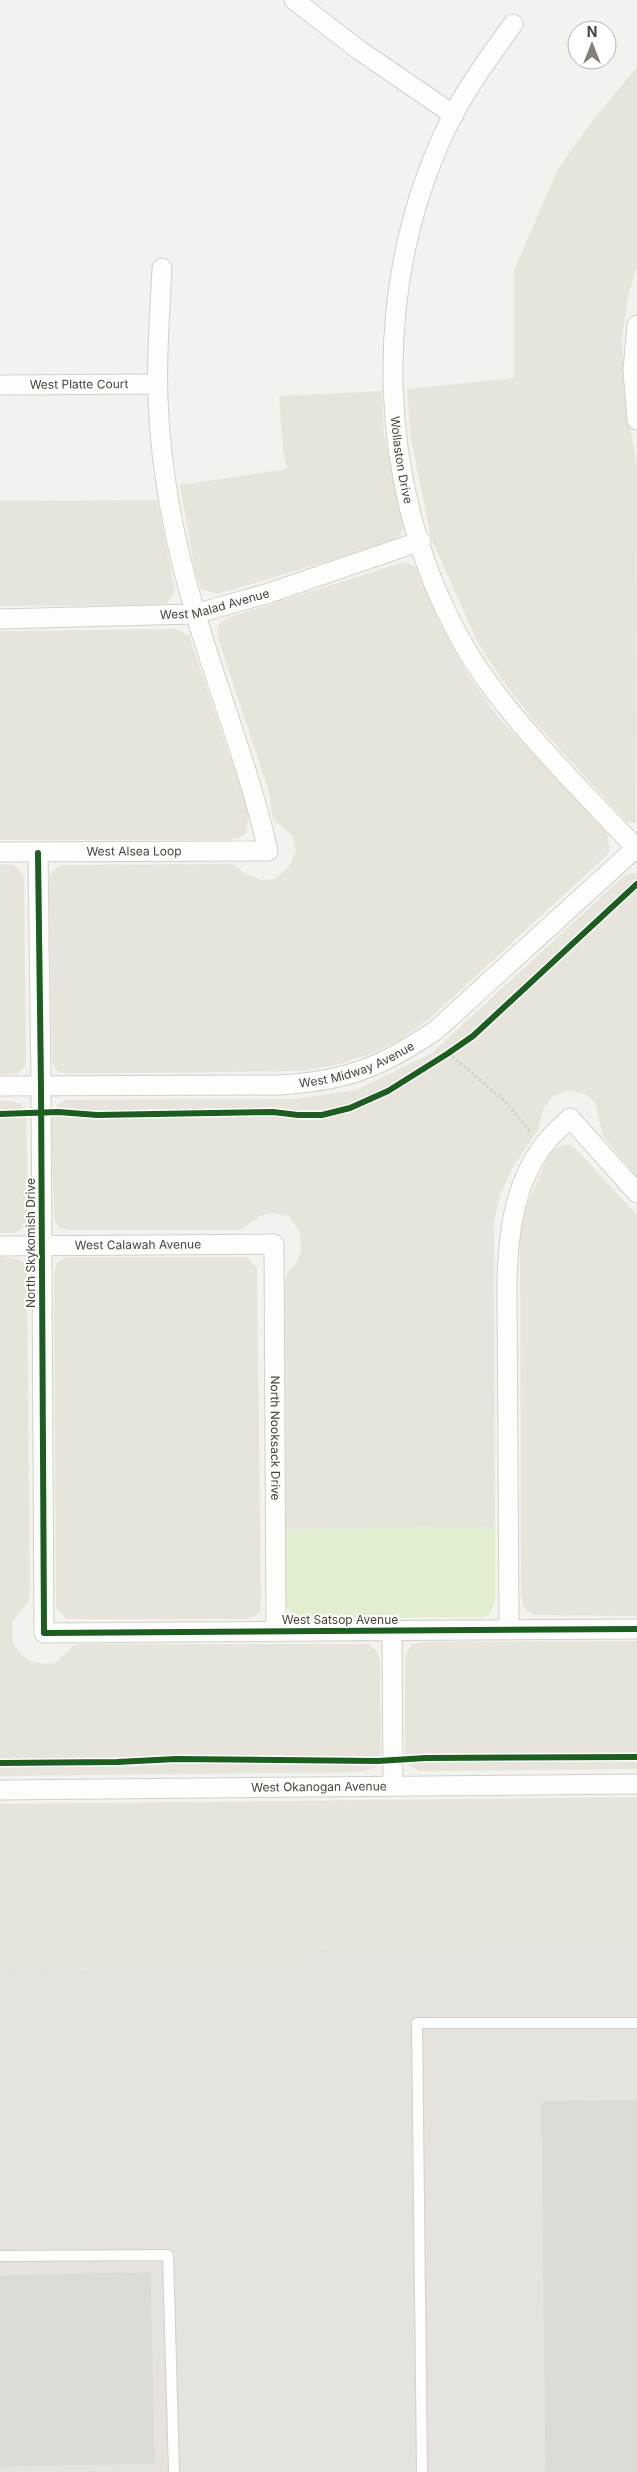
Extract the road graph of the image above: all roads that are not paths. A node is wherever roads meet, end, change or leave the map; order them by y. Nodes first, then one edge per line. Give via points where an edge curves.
1 (294, 0) edge
2 (513, 24) dead end
3 (454, 115) junction
4 (162, 268) dead end
5 (637, 325) edge
6 (158, 384) junction
7 (0, 385) edge
8 (637, 420) edge
9 (421, 541) junction
10 (196, 614) junction
11 (0, 618) edge
12 (637, 848) edge
13 (0, 852) edge
14 (38, 853) junction
15 (0, 1086) edge
16 (42, 1086) junction
17 (637, 1193) edge
18 (274, 1244) joint
19 (0, 1246) edge
20 (42, 1246) junction
21 (637, 1628) edge
22 (509, 1630) junction
23 (392, 1631) junction
24 (276, 1632) junction
25 (44, 1633) joint
26 (637, 1784) edge
27 (393, 1786) junction
28 (0, 1790) edge
29 (637, 2023) edge
30 (0, 2256) edge
31 (174, 2472) edge
32 (422, 2472) edge

1 - 3 street via 359,50
2 - 3 street, Wollaston Drive
3 - 9 street, Wollaston Drive via 430,168 414,220 395,325 395,425 409,503
4 - 6 street
5 - 8 street via 633,370
6 - 7 street, West Platte Court
6 - 10 street via 166,480
9 - 10 street, West Malad Avenue via 269,593
9 - 12 street, Wollaston Drive via 442,597 473,659 522,724
10 - 11 street, West Malad Avenue
10 - 14 street, West Alsea Loop via 260,814 268,851
12 - 16 street, West Midway Avenue via 436,1030 405,1052 376,1066 314,1083
13 - 14 street, West Alsea Loop
14 - 16 street, North Skykomish Drive
15 - 16 street, West Midway Avenue
16 - 20 street, North Skykomish Drive
17 - 22 street via 570,1118 544,1144 532,1162 512,1215 508,1266
18 - 20 street, West Calawah Avenue
18 - 24 street, North Nooksack Drive
19 - 20 street, West Calawah Avenue
20 - 25 street, North Skykomish Drive
21 - 22 street, West Satsop Avenue
22 - 23 street, West Satsop Avenue
23 - 24 street, West Satsop Avenue
23 - 27 street
24 - 25 street, West Satsop Avenue
26 - 27 street, West Okanogan Avenue
27 - 28 street, West Okanogan Avenue
29 - 32 lane via 418,2023
30 - 31 lane via 168,2255

